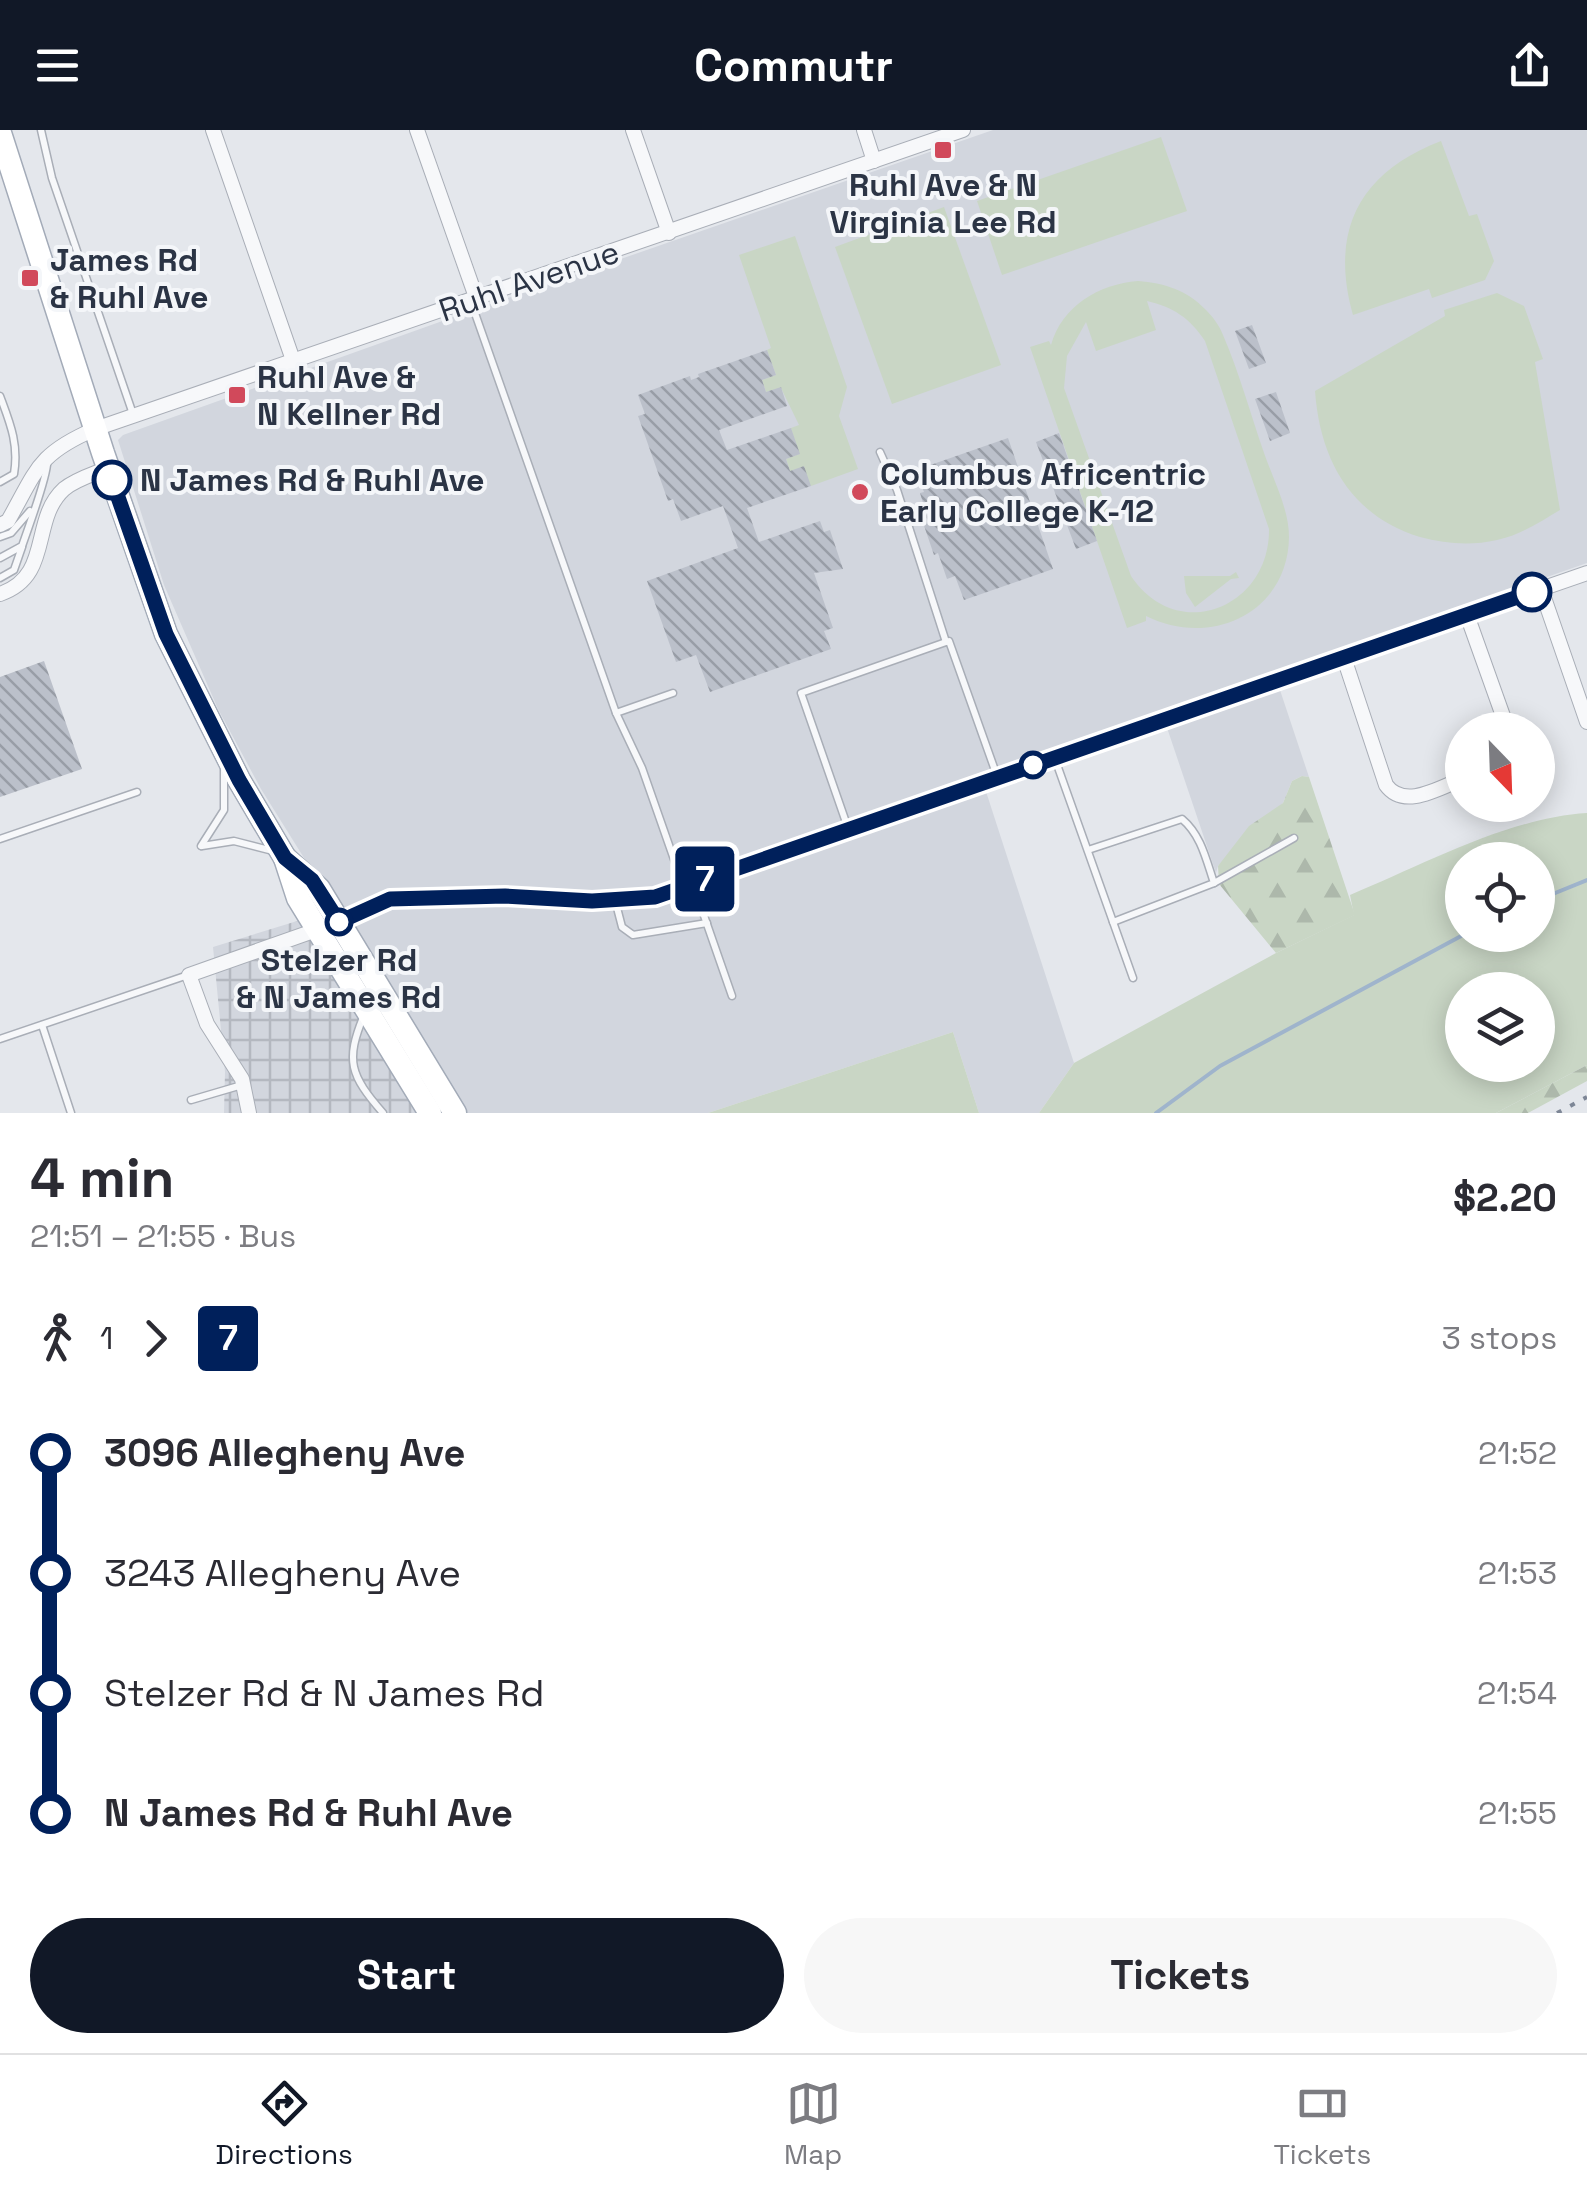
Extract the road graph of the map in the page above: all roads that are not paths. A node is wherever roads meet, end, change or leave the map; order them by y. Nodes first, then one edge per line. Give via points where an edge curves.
1 (41, 130) edge
2 (213, 130) edge
3 (417, 130) edge
4 (632, 130) edge
5 (864, 130) edge
6 (963, 130) edge
7 (0, 133) edge
8 (874, 161) junction
9 (668, 233) junction
10 (474, 301) junction
11 (294, 363) junction
12 (0, 396) edge
13 (134, 418) junction
14 (95, 430) junction
15 (880, 452) dead end
16 (46, 456) junction
17 (108, 468) junction
18 (0, 482) edge
19 (33, 506) junction
20 (0, 524) edge
21 (0, 537) edge
22 (22, 546) junction
23 (0, 558) edge
24 (1587, 573) edge
25 (0, 578) edge
26 (1541, 589) junction
27 (0, 594) edge
28 (1468, 614) junction
29 (946, 642) junction
30 (1344, 658) junction
31 (673, 693) dead end
32 (1502, 712) edge
33 (616, 713) junction
34 (1587, 722) edge
35 (225, 753) junction
36 (1055, 758) junction
37 (997, 778) junction
38 (1445, 785) edge
39 (137, 792) dead end
40 (848, 828) junction
41 (1294, 838) dead end
42 (0, 839) edge
43 (1088, 850) junction
44 (283, 855) junction
45 (1214, 882) junction
46 (688, 885) junction
47 (615, 900) junction
48 (1113, 922) junction
49 (707, 924) junction
50 (328, 926) junction
51 (189, 975) junction
52 (1133, 978) dead end
53 (732, 996) dead end
54 (367, 1009) junction
55 (42, 1026) junction
56 (0, 1039) edge
57 (243, 1084) junction
58 (191, 1100) dead end
59 (71, 1113) edge
60 (248, 1113) edge
61 (382, 1113) edge
62 (430, 1113) edge
63 (455, 1113) edge

1 - 13 lane
2 - 11 street
3 - 10 street
4 - 9 street
5 - 8 street
6 - 8 street, Ruhl Avenue
7 - 14 main road
8 - 9 street, Ruhl Avenue
9 - 10 street, Ruhl Avenue
10 - 11 street, Ruhl Avenue
10 - 33 lane
11 - 13 street, Ruhl Avenue
12 - 18 lane via 17,456 14,474
13 - 14 street, Ruhl Avenue
14 - 16 street, Ruhl Avenue
14 - 17 main road
15 - 29 lane
16 - 19 lane via 49,471
16 - 20 street
17 - 27 street via 62,491 31,573
17 - 35 main road via 166,634
19 - 21 lane
19 - 22 lane
22 - 23 lane
22 - 25 lane via 14,570
24 - 26 street
26 - 28 street
26 - 34 street
28 - 30 street
28 - 32 street
29 - 37 lane
29 - 40 lane via 801,692
30 - 36 street
30 - 38 street via 1393,794 1417,796
31 - 33 lane
33 - 46 lane
35 - 44 main road
35 - 44 lane via 224,810 201,846 234,841
36 - 37 street
36 - 43 lane
37 - 40 street
39 - 42 lane
40 - 46 street
41 - 45 lane
43 - 45 lane via 1182,819 1195,830
43 - 48 lane
44 - 50 main road via 292,886
45 - 48 lane
46 - 47 street via 655,897
46 - 49 lane
47 - 49 lane via 622,927 633,935
47 - 50 street via 390,899
48 - 52 lane
49 - 53 lane
50 - 51 street
50 - 54 main road
50 - 63 main road
51 - 55 lane
51 - 57 street via 206,1024
54 - 61 lane via 350,1062
54 - 62 main road
55 - 56 lane
55 - 59 lane
57 - 58 lane
57 - 60 street

